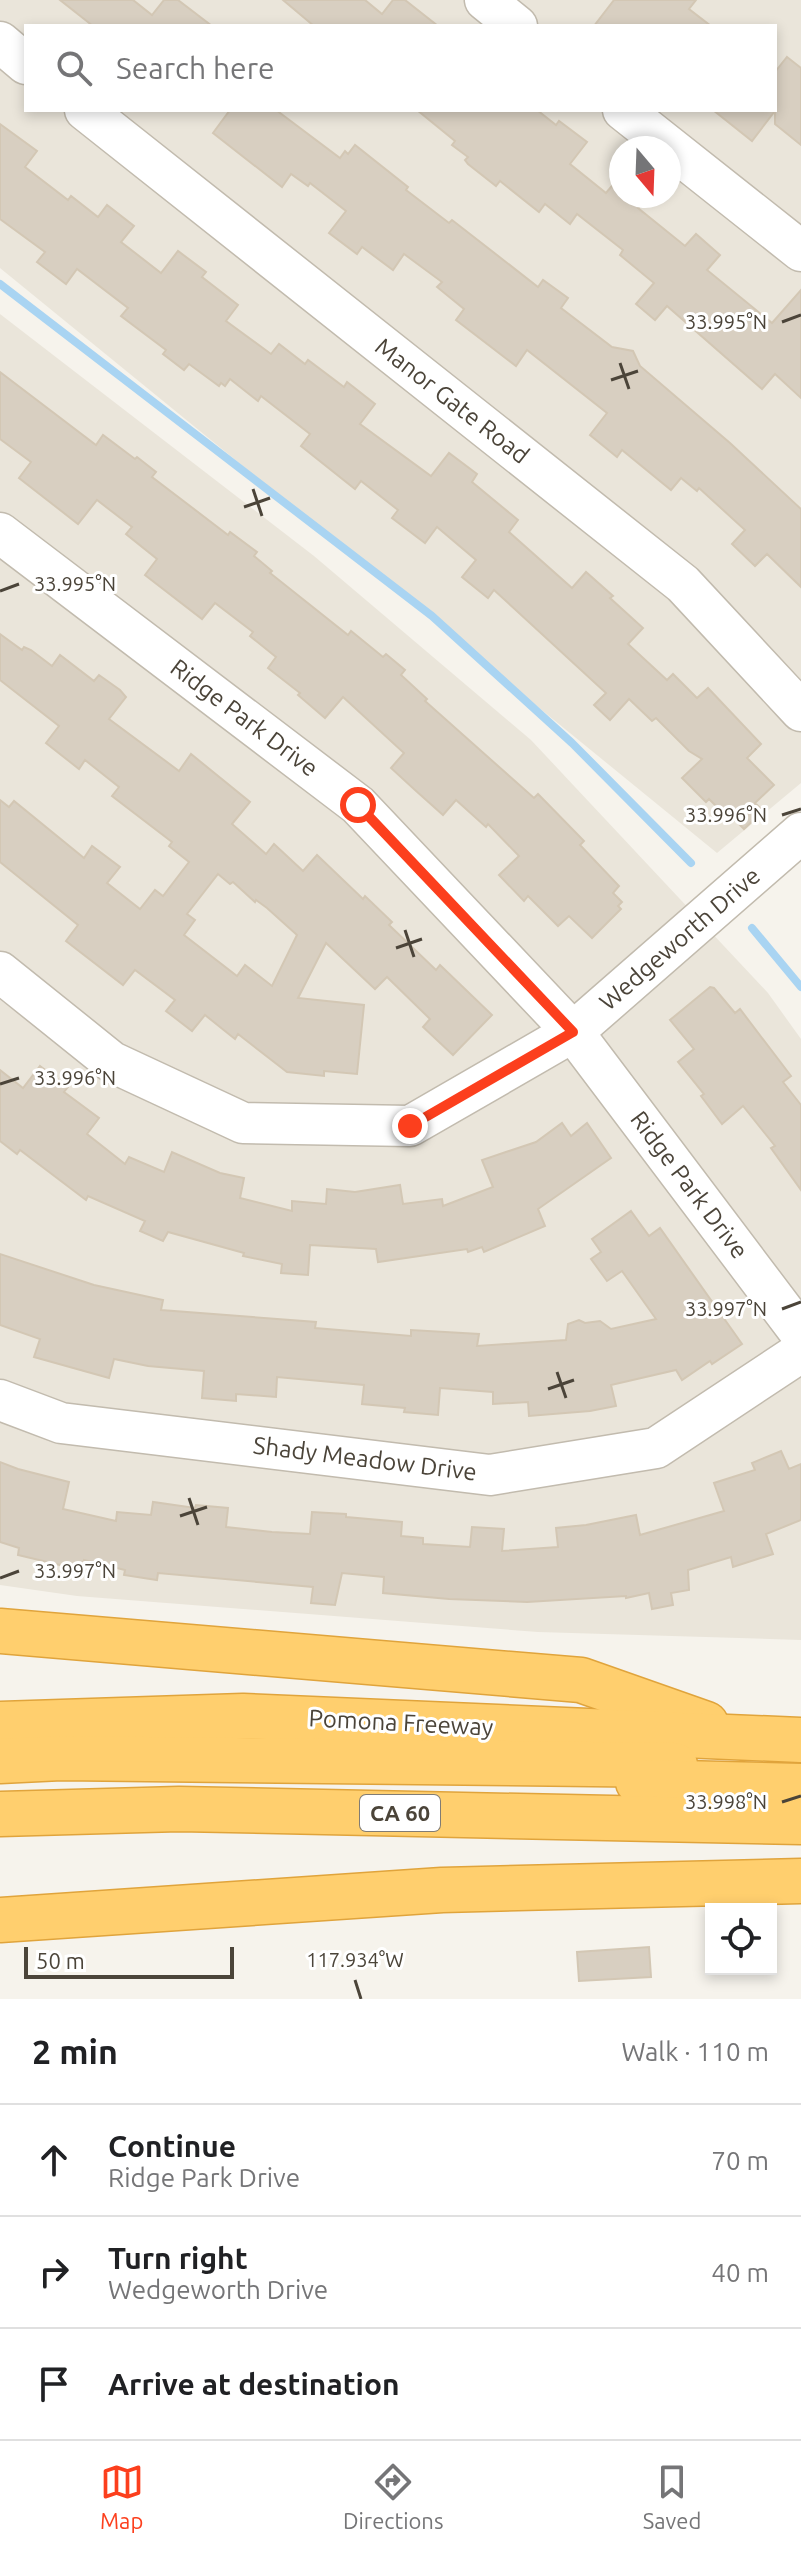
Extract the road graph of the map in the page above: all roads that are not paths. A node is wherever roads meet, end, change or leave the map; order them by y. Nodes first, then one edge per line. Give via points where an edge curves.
1 (485, 0) edge
2 (515, 24) edge
3 (0, 42) edge
4 (24, 62) edge
5 (88, 112) edge
6 (626, 112) edge
7 (801, 251) edge
8 (0, 533) edge
9 (801, 711) edge
10 (801, 833) edge
11 (0, 972) edge
12 (573, 1032) junction
13 (801, 1334) edge
14 (801, 1352) edge
15 (0, 1400) edge
16 (0, 1631) edge
17 (0, 1724) edge
18 (750, 1739) junction
19 (801, 1740) edge
20 (0, 1761) edge
21 (801, 1767) edge
22 (0, 1782) edge
23 (801, 1786) edge
24 (0, 1814) edge
25 (801, 1822) edge
26 (801, 1881) edge
27 (0, 1920) edge

1 - 2 street
3 - 4 street
5 - 9 street, Manor Gate Road via 683,584
6 - 7 street
8 - 12 street, Ridge Park Drive via 358,805
10 - 12 street, Wedgeworth Drive
11 - 12 street, Wedgeworth Drive via 112,1062 243,1123 410,1126
12 - 13 street, Ridge Park Drive
14 - 15 street, Shady Meadow Drive via 656,1448 490,1475 61,1423
16 - 18 highway via 581,1680
17 - 18 highway, Pomona Freeway via 243,1716
18 - 19 highway, Pomona Freeway
20 - 21 highway
22 - 23 highway
24 - 25 highway, CA 60 via 179,1809
26 - 27 highway via 442,1890

